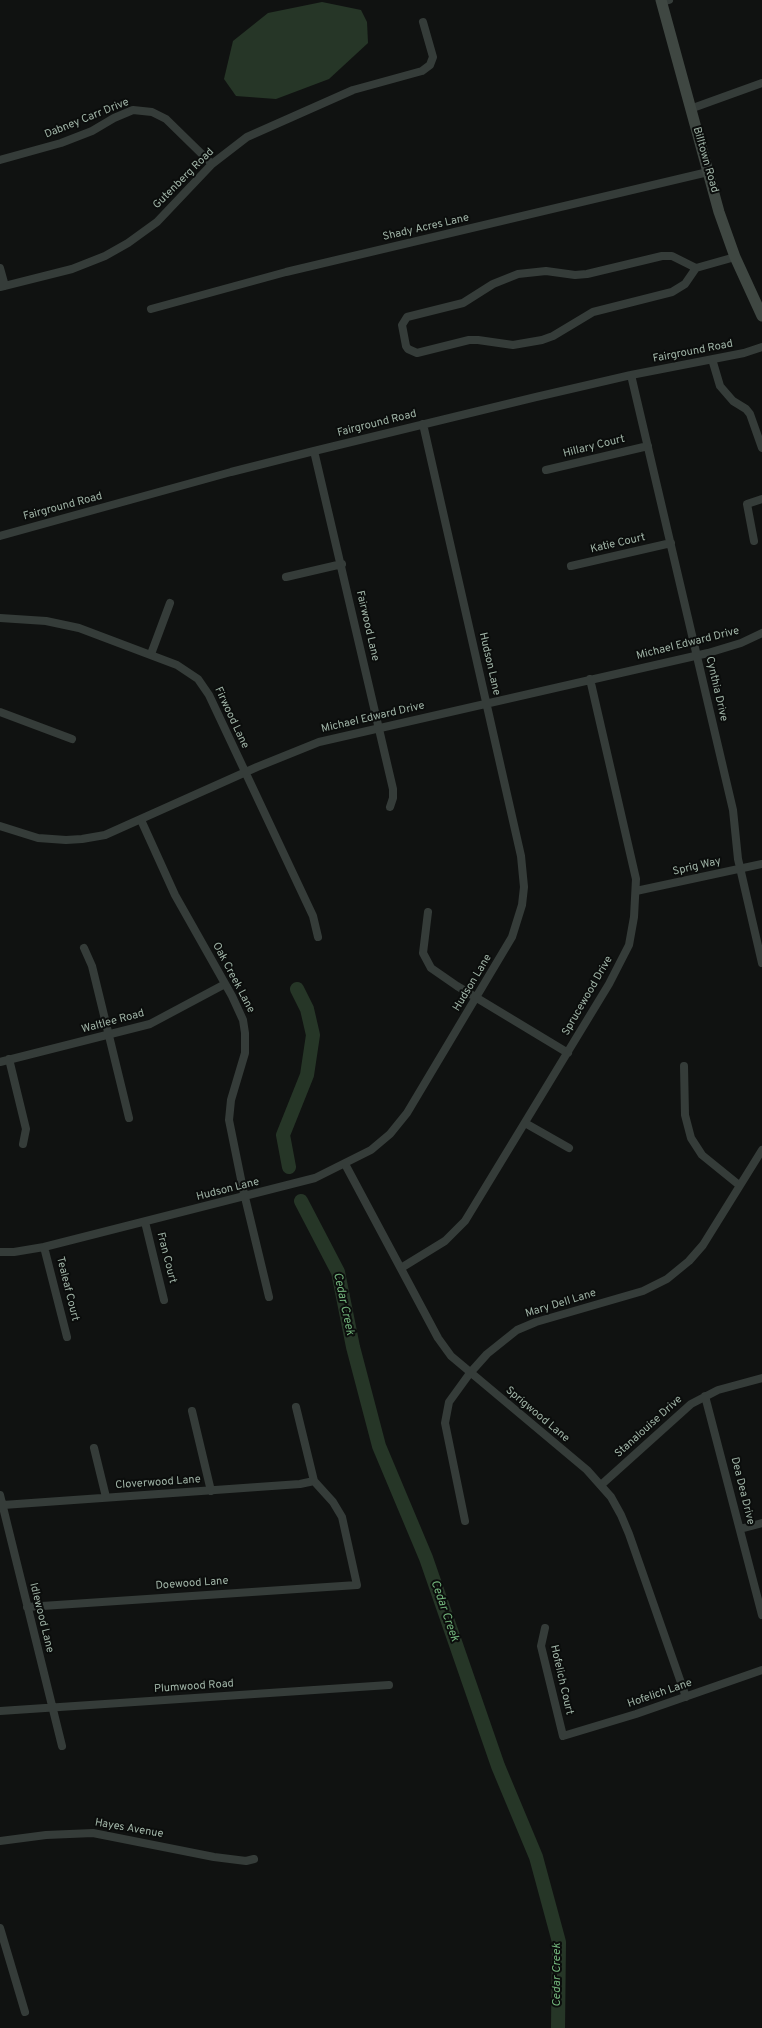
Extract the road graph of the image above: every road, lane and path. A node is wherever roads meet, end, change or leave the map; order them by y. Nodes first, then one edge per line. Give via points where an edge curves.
1 (664, 1) edge
2 (423, 22) dead end
3 (762, 82) edge
4 (690, 109) junction
5 (0, 160) edge
6 (212, 164) junction
7 (708, 172) junction
8 (735, 256) junction
9 (0, 268) edge
10 (696, 268) junction
11 (3, 287) edge
12 (151, 309) dead end
13 (762, 316) edge
14 (762, 347) edge
15 (712, 359) junction
16 (631, 375) junction
17 (423, 424) junction
18 (648, 446) junction
19 (762, 448) edge
20 (314, 451) junction
21 (546, 470) dead end
22 (762, 499) edge
23 (0, 536) edge
24 (754, 541) dead end
25 (671, 543) junction
26 (342, 564) junction
27 (571, 566) dead end
28 (286, 577) dead end
29 (170, 603) dead end
30 (0, 618) edge
31 (762, 634) edge
32 (151, 654) junction
33 (697, 655) junction
34 (590, 679) junction
35 (487, 703) junction
36 (0, 712) edge
37 (379, 727) junction
38 (72, 739) dead end
39 (244, 773) junction
40 (390, 807) dead end
41 (141, 820) junction
42 (0, 826) edge
43 (762, 864) edge
44 (740, 868) junction
45 (636, 891) junction
46 (428, 912) dead end
47 (318, 937) dead end
48 (84, 948) dead end
49 (762, 962) edge
50 (225, 984) junction
51 (476, 998) junction
52 (109, 1035) junction
53 (568, 1052) junction
54 (9, 1059) junction
55 (0, 1062) edge
56 (684, 1066) dead end
57 (130, 1118) dead end
58 (525, 1122) junction
59 (23, 1144) dead end
60 (569, 1148) dead end
61 (762, 1150) edge
62 (346, 1164) junction
63 (739, 1185) junction
64 (245, 1197) junction
65 (145, 1222) junction
66 (44, 1247) junction
67 (0, 1252) edge
68 (401, 1268) junction
69 (269, 1297) dead end
70 (164, 1300) dead end
71 (68, 1337) dead end
72 (470, 1373) junction
73 (762, 1378) edge
74 (705, 1396) junction
75 (296, 1407) dead end
76 (192, 1411) dead end
77 (94, 1448) dead end
78 (314, 1482) junction
79 (601, 1484) junction
80 (211, 1490) junction
81 (0, 1495) edge
82 (106, 1498) junction
83 (3, 1505) junction
84 (465, 1521) dead end
85 (762, 1523) edge
86 (740, 1529) junction
87 (27, 1607) junction
88 (762, 1616) edge
89 (545, 1628) dead end
90 (762, 1670) edge
91 (389, 1685) dead end
92 (686, 1697) junction
93 (52, 1708) junction
94 (0, 1711) edge
95 (563, 1736) joint
96 (62, 1746) dead end
97 (0, 1841) edge
98 (254, 1859) dead end
99 (0, 1928) edge
100 (25, 2012) dead end

1 - 4 main road, Billtown Road
2 - 6 street, Gutenberg Road via 433,57 430,65 422,71 353,90 276,122 247,137
3 - 4 street
4 - 7 main road, Billtown Road
5 - 6 street, Dabney Carr Drive via 61,143 92,131 133,110 152,112 166,118
6 - 11 street, Gutenberg Road via 157,222 128,243 105,256 72,269
7 - 8 main road, Billtown Road
7 - 12 street, Shady Acres Lane via 286,272
8 - 10 street
8 - 13 main road, Billtown Road
9 - 11 street
10 - 10 street via 672,256 662,256 587,274 546,271 518,274 493,284 463,303 408,317 402,325 406,346 417,353 468,340 513,345 542,340 593,312 672,292 685,284
14 - 15 street, Fairground Road
15 - 16 street, Fairground Road
15 - 19 street via 720,386 733,401 750,414
16 - 17 street, Fairground Road
16 - 18 street, Cynthia Drive
17 - 20 street, Fairground Road
17 - 35 street, Hudson Lane
18 - 21 street, Hillary Court
18 - 25 street, Cynthia Drive
20 - 23 street, Fairground Road
20 - 26 street, Fairwood Lane
22 - 24 street via 747,504
25 - 27 street, Katie Court
25 - 33 street, Cynthia Drive
26 - 28 street
26 - 37 street, Fairwood Lane
29 - 32 street
30 - 32 street, Firwood Lane via 65,625 107,637
31 - 33 street, Michael Edward Drive via 732,646
32 - 39 street, Firwood Lane via 182,667 198,679 209,695
33 - 34 street, Michael Edward Drive
33 - 44 street, Cynthia Drive via 733,810
34 - 35 street, Michael Edward Drive
34 - 45 street, Sprucewood Drive via 636,878
35 - 37 street, Michael Edward Drive
35 - 51 street, Hudson Lane via 521,856 524,887 516,926 498,963
36 - 38 street
37 - 39 street, Michael Edward Drive via 319,742
37 - 40 street, Fairwood Lane via 393,792
39 - 41 street, Michael Edward Drive
39 - 47 street, Firwood Lane via 313,916
41 - 42 street, Michael Edward Drive via 105,835 66,840 38,838
41 - 50 street, Oak Creek Lane via 175,895
43 - 44 street, Sprig Way
44 - 45 street, Sprig Way
44 - 49 street, Cynthia Drive
45 - 53 street, Sprucewood Drive via 634,923 629,945
46 - 51 street via 423,943 423,953 428,964 438,974
48 - 52 street via 92,966
50 - 52 street, Waltlee Road via 162,1018 141,1027
50 - 64 street, Oak Creek Lane via 237,1006 246,1033 245,1053 231,1100 229,1120
51 - 53 street
51 - 62 street, Hudson Lane via 398,1126 377,1146
52 - 54 street, Waltlee Road
52 - 57 street
53 - 58 street, Sprucewood Drive
54 - 55 street, Waltlee Road
54 - 59 street via 26,1129
56 - 63 street via 685,1115 691,1138 702,1155
58 - 60 street
58 - 68 street, Sprucewood Drive via 460,1228 445,1241
61 - 63 street, Mary Dell Lane
62 - 64 street, Hudson Lane via 315,1178
62 - 68 street, Sprigwood Lane
63 - 72 street, Mary Dell Lane via 703,1244 689,1261 667,1279 643,1291 536,1322 517,1330 487,1354
64 - 65 street, Hudson Lane
64 - 69 street, Oak Creek Lane
65 - 66 street, Hudson Lane
65 - 70 street, Fran Court
66 - 67 street, Hudson Lane
66 - 71 street, Tealeaf Court
68 - 72 street, Sprigwood Lane via 445,1349
72 - 79 street, Sprigwood Lane
72 - 84 street, Mary Dell Lane via 449,1402 445,1416 447,1442
73 - 74 street, Stanalouise Drive
74 - 79 street, Stanalouise Drive via 691,1404
74 - 86 street, Dea Dea Drive
75 - 78 street
76 - 80 street
77 - 82 street
78 - 80 street, Cloverwood Lane
78 - 87 street, Doewood Lane via 333,1502 342,1517 357,1585
79 - 92 street, Sprigwood Lane via 621,1515
80 - 82 street, Cloverwood Lane
81 - 83 street, Idlewood Lane
82 - 83 street, Cloverwood Lane
83 - 87 street, Idlewood Lane
85 - 86 street
86 - 88 street, Dea Dea Drive
87 - 93 street, Idlewood Lane
89 - 95 street, Hofelich Court via 541,1646
90 - 92 street, Hofelich Lane
91 - 93 street, Plumwood Road
92 - 95 street, Hofelich Lane
93 - 94 street, Plumwood Road
93 - 96 street, Idlewood Lane
97 - 98 street, Hayes Avenue via 46,1835 93,1833 214,1857 246,1861
99 - 100 street

